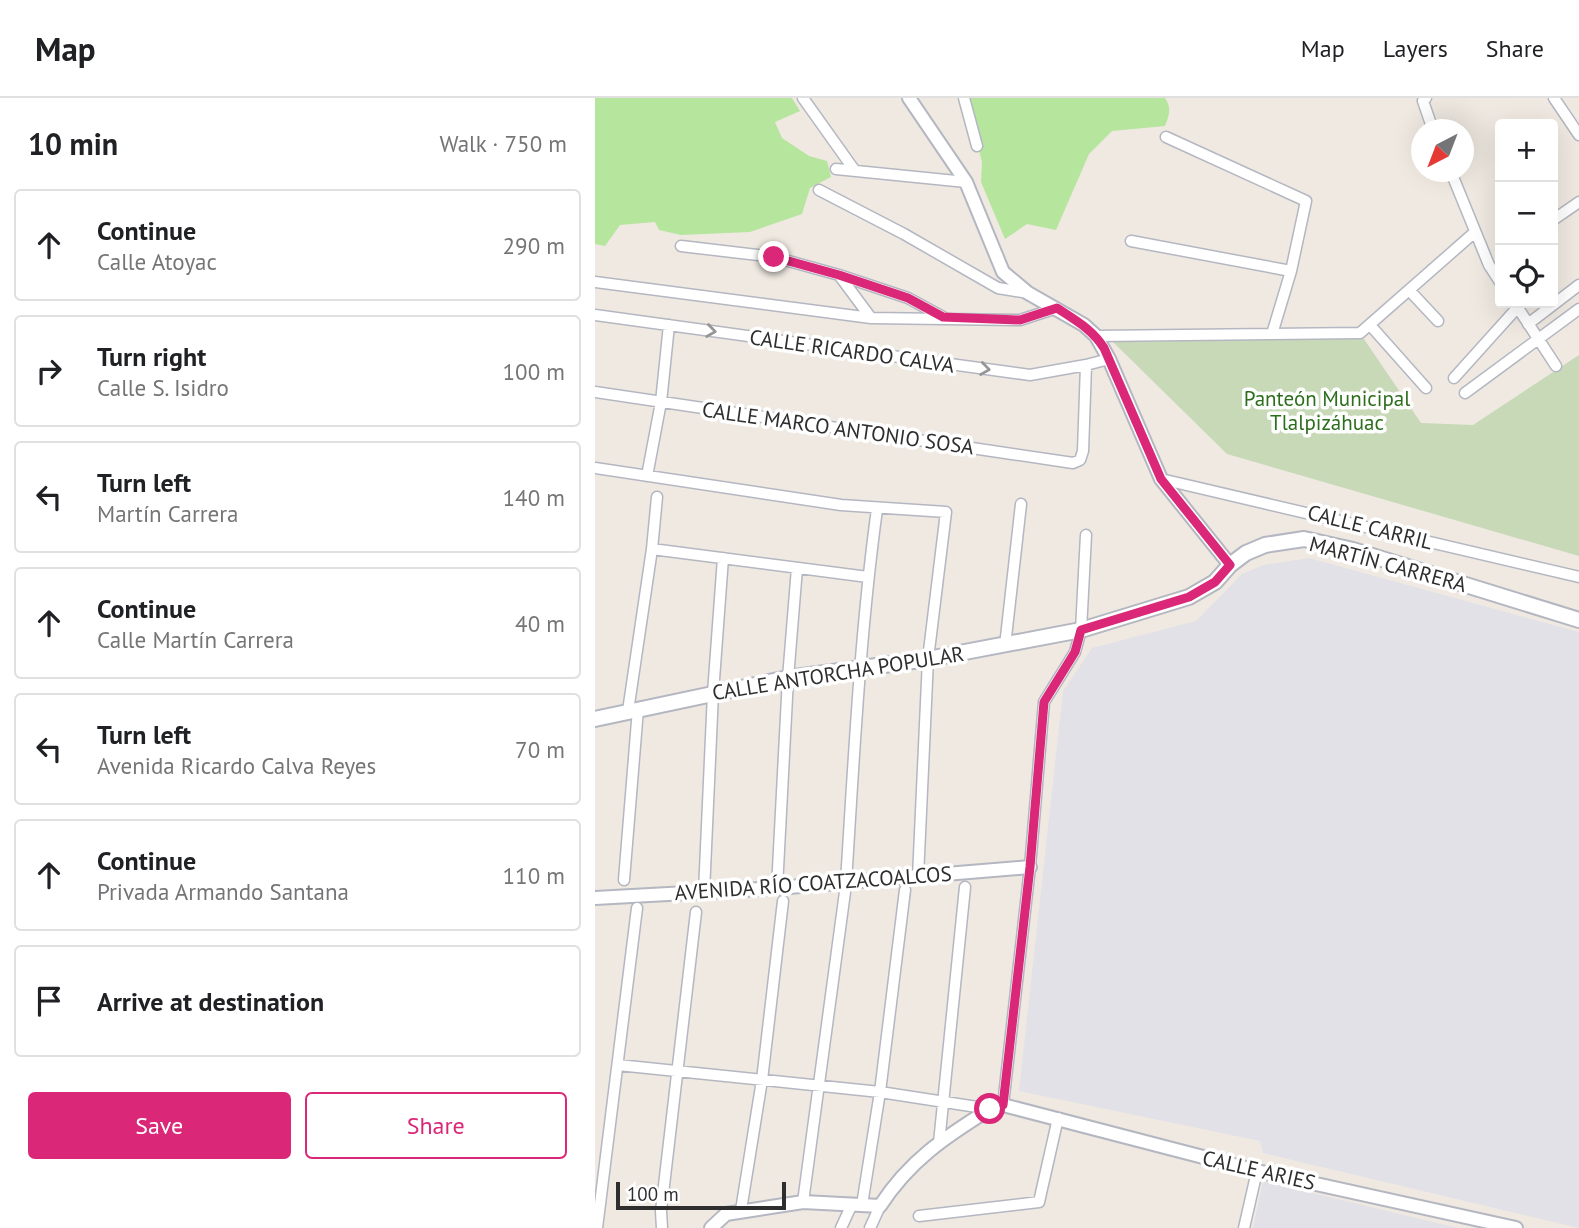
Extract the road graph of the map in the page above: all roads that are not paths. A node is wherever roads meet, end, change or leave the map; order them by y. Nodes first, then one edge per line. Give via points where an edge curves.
1 (803, 98) edge
2 (909, 98) edge
3 (964, 98) edge
4 (1554, 98) edge
5 (1425, 100) edge
6 (1430, 119) edge
7 (1579, 135) edge
8 (1167, 137) dead end
9 (977, 146) dead end
10 (836, 169) dead end
11 (855, 171) junction
12 (1455, 182) edge
13 (966, 183) junction
14 (819, 190) dead end
15 (1579, 202) edge
16 (1558, 217) edge
17 (1475, 232) junction
18 (1131, 241) dead end
19 (681, 246) dead end
20 (1495, 261) edge
21 (1489, 265) junction
22 (1291, 271) junction
23 (1495, 274) edge
24 (839, 275) junction
25 (595, 282) edge
26 (1579, 285) edge
27 (1409, 290) junction
28 (1028, 293) junction
29 (1560, 298) junction
30 (1057, 308) junction
31 (1513, 308) edge
32 (1518, 308) edge
33 (1576, 312) edge
34 (595, 315) edge
35 (943, 317) junction
36 (871, 318) junction
37 (1438, 321) dead end
38 (1528, 324) junction
39 (1370, 325) junction
40 (669, 326) junction
41 (1272, 334) junction
42 (1096, 336) junction
43 (1538, 340) junction
44 (1109, 359) junction
45 (1086, 365) junction
46 (1556, 366) dead end
47 (1454, 378) dead end
48 (1426, 388) dead end
49 (595, 392) edge
50 (1465, 393) dead end
51 (661, 402) junction
52 (595, 468) edge
53 (647, 476) junction
54 (1161, 479) junction
55 (657, 497) dead end
56 (1021, 504) dead end
57 (877, 509) junction
58 (1086, 535) dead end
59 (652, 549) junction
60 (723, 558) junction
61 (1230, 565) junction
62 (797, 568) junction
63 (867, 577) junction
64 (1579, 577) edge
65 (1579, 620) edge
66 (1081, 630) junction
67 (1005, 646) junction
68 (928, 659) junction
69 (859, 669) junction
70 (788, 678) junction
71 (713, 692) junction
72 (633, 710) junction
73 (595, 719) edge
74 (1030, 867) junction
75 (918, 877) junction
76 (624, 880) dead end
77 (845, 887) junction
78 (965, 887) dead end
79 (776, 888) junction
80 (905, 890) dead end
81 (704, 892) junction
82 (595, 898) edge
83 (783, 901) dead end
84 (637, 908) dead end
85 (696, 912) dead end
86 (618, 1065) junction
87 (676, 1071) junction
88 (762, 1080) junction
89 (820, 1086) junction
90 (880, 1092) junction
91 (941, 1102) junction
92 (1003, 1105) junction
93 (990, 1109) junction
94 (1058, 1118) junction
95 (939, 1143) junction
96 (1257, 1171) junction
97 (803, 1202) junction
98 (857, 1205) junction
99 (880, 1206) junction
100 (741, 1210) junction
101 (919, 1216) dead end
102 (597, 1225) edge
103 (662, 1228) edge
104 (711, 1228) edge
105 (841, 1228) edge
106 (870, 1228) edge
107 (1244, 1228) edge
108 (1516, 1228) edge

1 - 11 street
2 - 13 street
3 - 9 street
4 - 7 street
5 - 6 street
8 - 22 street via 1306,201
10 - 11 street
11 - 13 street
12 - 17 street
13 - 28 street via 1003,272
14 - 28 street via 998,288
15 - 16 street
17 - 21 street
17 - 27 street
18 - 22 street
19 - 24 street via 774,257
20 - 21 street
21 - 23 street
22 - 41 street
24 - 35 street via 908,298
24 - 36 street
25 - 36 street
26 - 29 street
27 - 37 street
27 - 39 street
28 - 30 street
29 - 33 street
29 - 38 street
30 - 35 street via 1020,320
30 - 42 street
31 - 47 street
32 - 38 street
33 - 43 street
34 - 40 street, CALLE RICARDO CALVA
35 - 36 street
38 - 43 street
39 - 41 street via 1360,333
39 - 48 street
40 -> 45 street, CALLE RICARDO CALVA via 1030,375
40 - 51 street
41 - 42 street
42 - 44 street
43 - 46 street
43 - 50 street
44 - 45 street, CALLE RICARDO CALVA
44 - 54 street
45 - 51 street, CALLE MARCO ANTONIO SOSA via 1080,460 1073,463
49 - 51 street, CALLE MARCO ANTONIO SOSA
51 - 53 street
52 - 53 street
53 - 57 street
54 - 61 street
54 - 64 street, CALLE CARRIL
55 - 59 street
56 - 67 street
57 - 63 street
57 - 68 street via 946,512
58 - 66 street
59 - 60 street
59 - 72 street
60 - 62 street
60 - 71 street
61 - 65 main road, MARTÍN CARRERA via 1265,545 1304,539
61 - 66 main road, MARTÍN CARRERA via 1215,582 1189,597
62 - 63 street
62 - 70 street
63 - 69 street
66 - 67 main road, CALLE ANTORCHA POPULAR
66 - 74 street via 1075,652 1044,702
67 - 68 main road, CALLE ANTORCHA POPULAR
68 - 69 main road, CALLE ANTORCHA POPULAR
68 - 75 street
69 - 70 main road, CALLE ANTORCHA POPULAR
69 - 77 street
70 - 71 main road, CALLE ANTORCHA POPULAR
70 - 79 street
71 - 72 main road, CALLE ANTORCHA POPULAR
71 - 81 street
72 - 73 main road, CALLE ANTORCHA POPULAR
72 - 76 street
74 - 75 street, AVENIDA RÍO COATZACOALCOS
74 - 92 street
75 - 77 street, AVENIDA RÍO COATZACOALCOS
77 - 79 street, AVENIDA RÍO COATZACOALCOS
77 - 89 street
78 - 91 street
79 - 81 street, AVENIDA RÍO COATZACOALCOS
80 - 90 street
81 - 82 street, AVENIDA RÍO COATZACOALCOS
83 - 88 street
84 - 86 street
85 - 87 street
86 - 87 street
86 - 102 street
87 - 88 street
87 - 103 street
88 - 89 street
88 - 100 street
89 - 90 street
89 - 97 street
90 - 91 street
90 - 98 street
91 - 93 street
91 - 95 street
92 - 93 street
92 - 94 street, CALLE ARIES
93 - 95 street
94 - 96 street, CALLE ARIES
94 - 101 street via 1039,1202
95 - 99 street via 919,1157
96 - 107 street
96 - 108 street, CALLE ARIES
97 - 98 street
97 - 100 street
98 - 99 street
98 - 105 street
99 - 106 street
100 - 104 street via 726,1214

